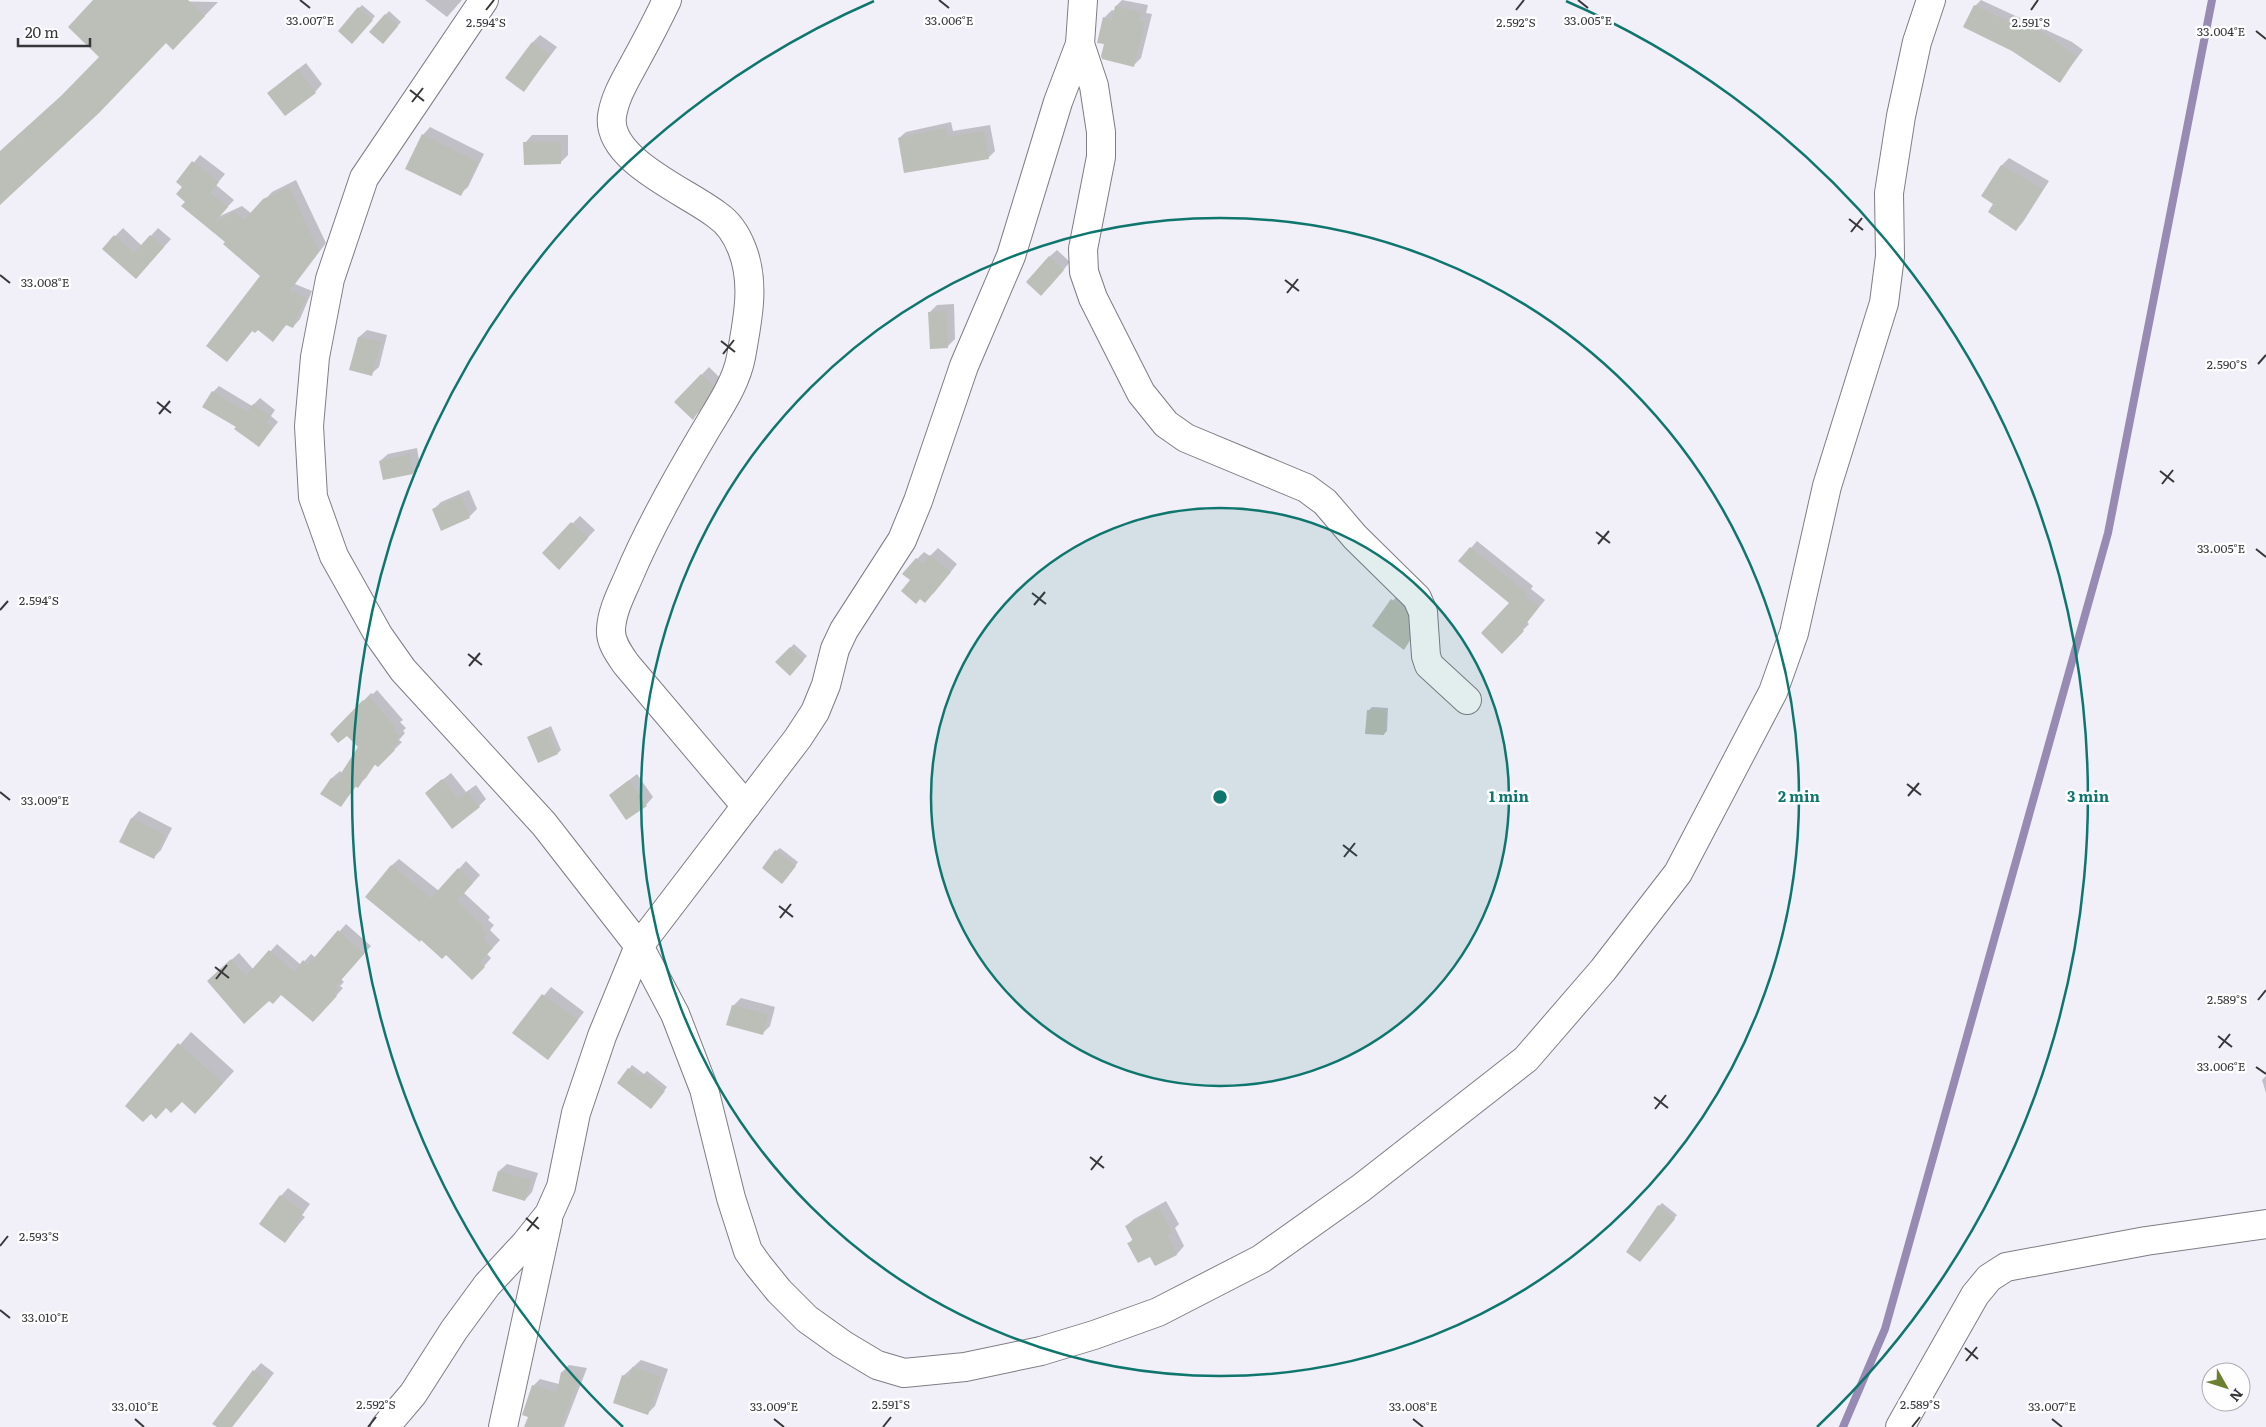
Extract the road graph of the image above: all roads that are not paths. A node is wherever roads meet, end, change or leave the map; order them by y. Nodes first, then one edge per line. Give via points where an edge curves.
1 (484, 0) edge
2 (666, 0) edge
3 (1083, 0) edge
4 (1931, 0) edge
5 (1080, 44) junction
6 (1467, 700) dead end
7 (746, 806) junction
8 (639, 946) junction
9 (549, 1214) junction
10 (2266, 1224) edge
11 (386, 1427) edge
12 (503, 1427) edge
13 (1900, 1427) edge

1 - 8 street via 364,178 330,279 315,357 308,426 313,497 334,556 379,636 403,670 544,824
2 - 7 street via 618,94 612,132 619,145 641,164 730,226 742,250 748,278 749,309 738,372 636,559 617,603 610,631 616,650 626,664
3 - 5 street
4 - 8 street via 1917,42 1889,193 1890,256 1884,303 1827,486 1794,633 1773,692 1678,873 1566,1014 1526,1059 1361,1188 1260,1259 1158,1312 1042,1351 965,1367 904,1373 877,1365 807,1319 748,1251 731,1198 704,1089 675,1014
5 - 6 street via 1094,86 1101,132 1101,157 1083,249 1084,272 1101,314 1141,393 1166,424 1186,438 1306,488 1325,502 1417,598 1423,612 1429,665
5 - 7 street via 1058,102 1011,256 964,366 943,433 902,540 844,630 815,712
7 - 8 street
8 - 9 street via 602,1036 576,1113 561,1186
9 - 11 street via 487,1285 413,1394
9 - 12 street
10 - 13 street via 2146,1241 2006,1267 1989,1278 1975,1295

